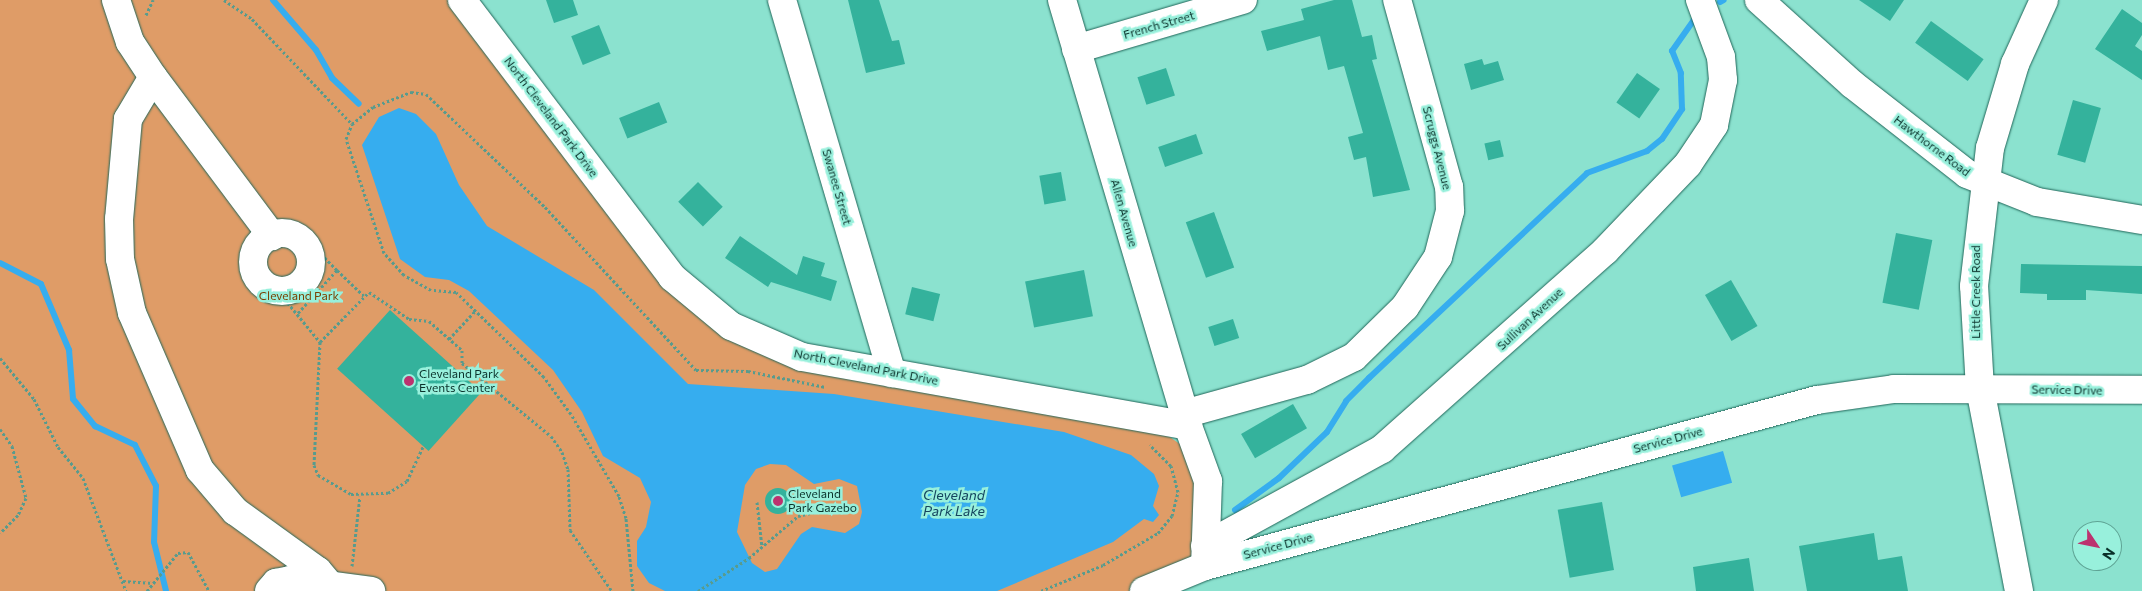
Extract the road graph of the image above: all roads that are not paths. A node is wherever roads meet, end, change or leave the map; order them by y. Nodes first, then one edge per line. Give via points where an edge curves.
1 (116, 0) edge
2 (462, 0) edge
3 (782, 0) edge
4 (1062, 0) edge
5 (1243, 0) edge
6 (1397, 0) edge
7 (1700, 0) edge
8 (1760, 0) edge
9 (2044, 0) edge
10 (1076, 49) junction
11 (152, 77) junction
12 (1983, 183) junction
13 (2142, 220) edge
14 (272, 236) junction
15 (892, 373) junction
16 (1980, 388) junction
17 (2142, 390) edge
18 (1186, 420) junction
19 (1205, 556) junction
20 (350, 583) edge
21 (270, 591) edge
22 (1144, 591) edge
23 (2018, 591) edge

1 - 11 street via 130,42
2 - 15 street, North Cleveland Park Drive via 648,247 700,304 774,347
3 - 15 street, Swanee Street
4 - 10 street, Allen Avenue
5 - 10 street, French Street
6 - 18 street, Scruggs Avenue via 1449,187 1446,234 1438,257 1405,307 1354,357 1307,380
7 - 19 street, Sullivan Avenue via 1721,57 1723,80 1714,125 1688,164 1604,251 1382,449
8 - 12 street, Hawthorne Road via 1852,84 1952,164
9 - 12 street, Little Creek Road via 2001,105
10 - 18 street, Allen Avenue
11 - 14 street
11 - 20 street via 133,107 119,219 120,259 132,313 200,470 235,511 292,553
12 - 13 street, Hawthorne Road via 2037,202
12 - 16 street, Little Creek Road via 1974,286
14 - 14 street via 255,252 254,269 262,284 278,291 310,277 297,238
15 - 18 street, North Cleveland Park Drive
16 - 17 street, Service Drive
16 - 19 street, Service Drive via 1894,389 1817,400
16 - 23 street, Little Creek Road
18 - 19 street via 1208,481
19 - 22 street
20 - 21 street via 290,580 276,583

